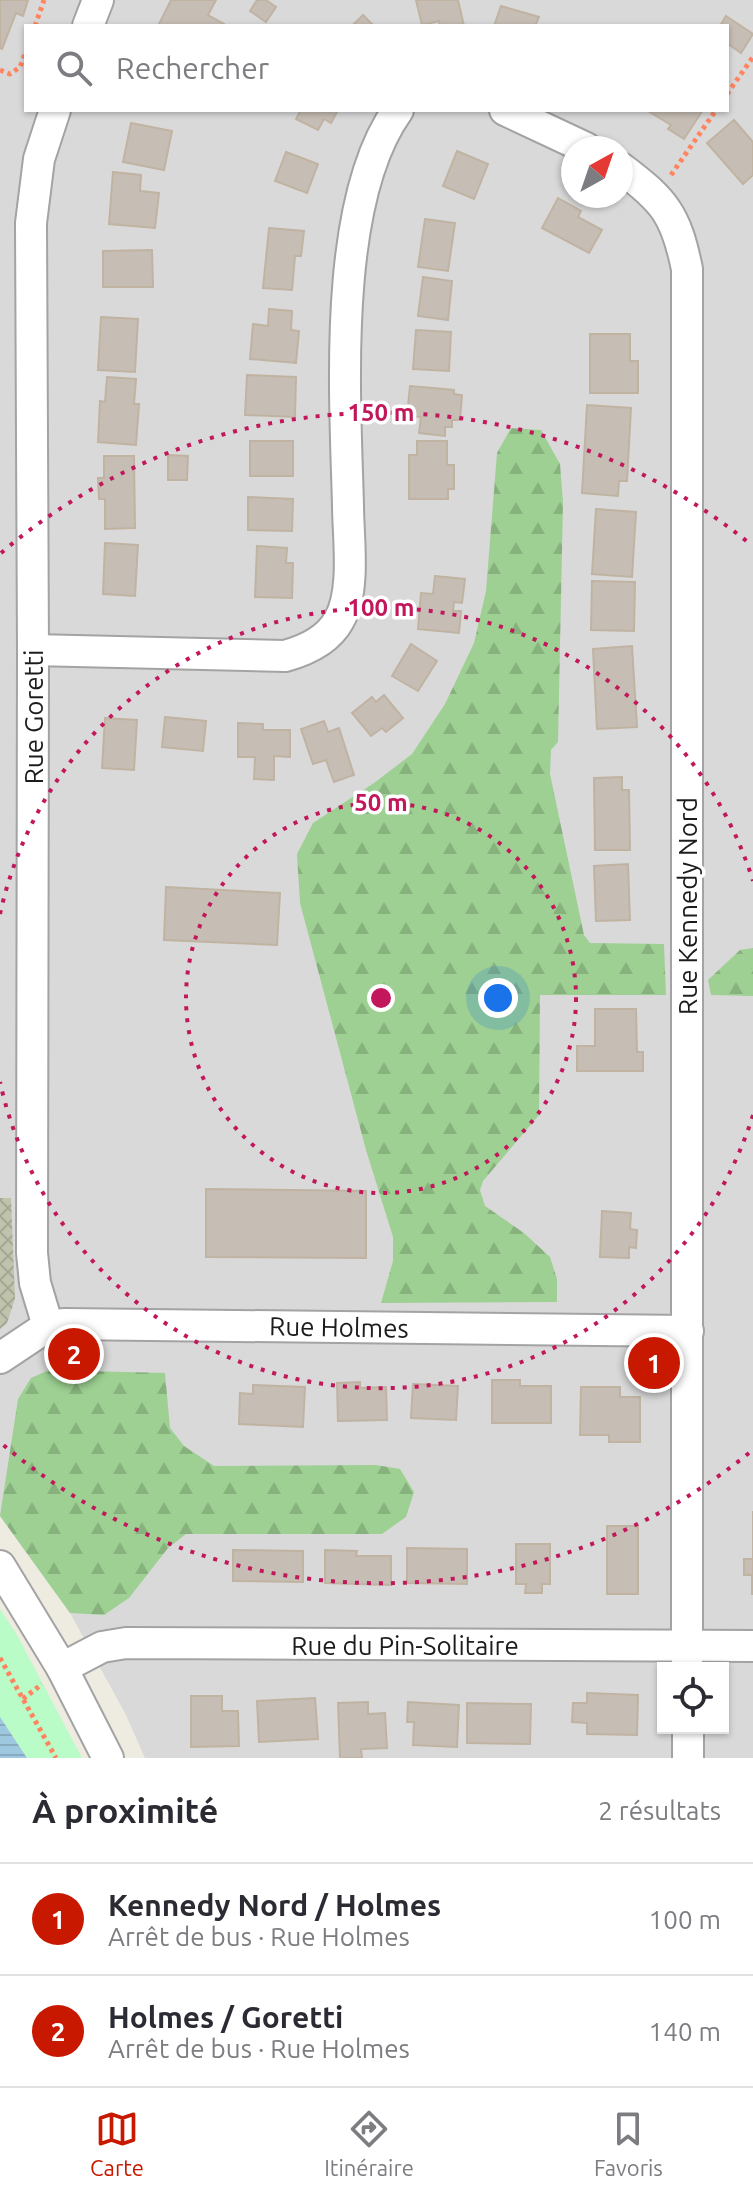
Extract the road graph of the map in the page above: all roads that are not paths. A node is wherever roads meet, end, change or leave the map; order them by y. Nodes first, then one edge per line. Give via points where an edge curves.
1 (98, 0) edge
2 (89, 24) edge
3 (54, 112) edge
4 (397, 112) edge
5 (509, 112) edge
6 (561, 136) edge
7 (633, 178) edge
8 (33, 650) junction
9 (48, 1326) junction
10 (688, 1331) junction
11 (0, 1358) edge
12 (0, 1566) edge
13 (753, 1646) edge
14 (687, 1657) edge
15 (62, 1668) junction
16 (688, 1734) edge
17 (108, 1758) edge
18 (688, 1758) edge

1 - 2 street
3 - 8 street, Rue Goretti via 39,159 31,223
4 - 8 street via 370,170 351,258 349,575 340,619 323,639 285,656
5 - 6 street
7 - 10 street, Rue Kennedy Nord via 672,217 687,269
8 - 9 street, Rue Goretti via 32,1253
9 - 10 street, Rue Holmes
9 - 11 street
10 - 14 street, Rue Kennedy Nord
12 - 15 street
13 - 14 street, Rue du Pin-Solitaire
14 - 15 street, Rue du Pin-Solitaire via 126,1643 102,1647
15 - 17 street
16 - 18 street

